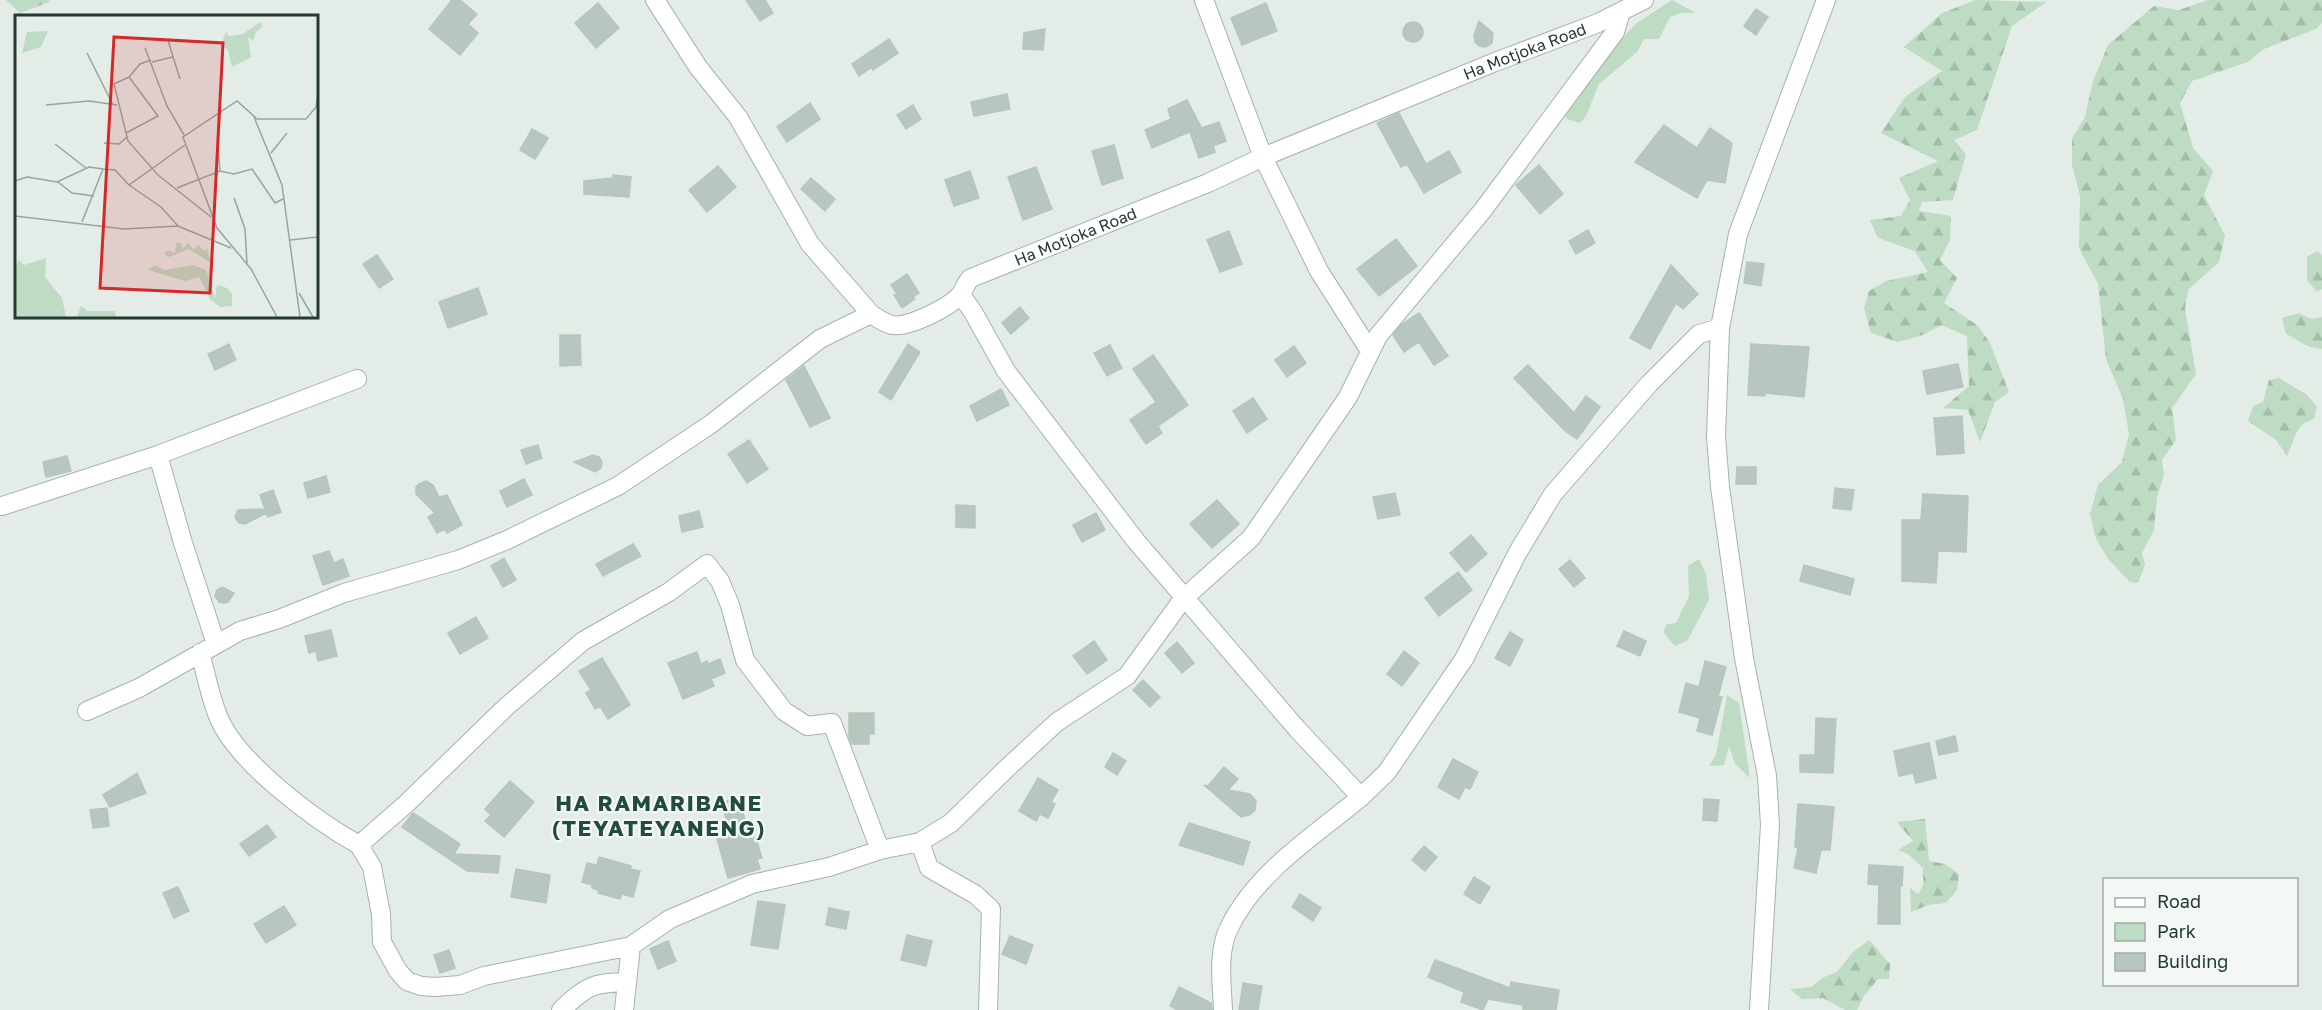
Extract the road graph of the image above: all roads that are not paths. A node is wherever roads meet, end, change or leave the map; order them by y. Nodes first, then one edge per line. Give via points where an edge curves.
1 (656, 0) edge
2 (1204, 0) edge
3 (1644, 0) edge
4 (1826, 0) edge
5 (1621, 12) junction
6 (1263, 157) junction
7 (961, 295) junction
8 (871, 314) junction
9 (1720, 328) junction
10 (1370, 351) junction
11 (357, 379) dead end
12 (158, 455) junction
13 (2, 506) dead end
14 (1183, 599) junction
15 (216, 644) junction
16 (200, 653) junction
17 (87, 711) dead end
18 (1361, 797) junction
19 (921, 842) junction
20 (359, 845) junction
21 (880, 850) junction
22 (631, 946) junction
23 (627, 982) junction
24 (561, 1010) edge
25 (624, 1010) edge
26 (988, 1010) edge
27 (1223, 1010) edge
28 (1759, 1010) edge

1 - 8 street, Ha Motjoka Road via 698,67 738,117 810,243
2 - 6 street
3 - 5 street, Ha Motjoka Road
4 - 9 street via 1738,234
5 - 6 street, Ha Motjoka Road
5 - 10 street via 1615,32 1483,210 1378,336
6 - 7 street, Ha Motjoka Road via 1209,183 972,278 965,283
6 - 10 street via 1319,271
7 - 8 street, Ha Motjoka Road via 926,317 897,325
7 - 14 street via 1006,371 1052,434
8 - 15 street via 820,339 711,424 618,486 458,560 344,593
9 - 18 street via 1699,334 1649,384 1553,494 1518,552 1464,659 1388,772
9 - 28 street via 1716,436 1720,487 1737,614 1767,776 1770,825
10 - 14 street via 1348,397 1251,538
11 - 12 street
12 - 13 street
12 - 15 street
14 - 18 street
14 - 19 street via 1127,676 1057,722 951,823
15 - 16 street
16 - 17 street via 139,688
16 - 20 street via 219,717 241,751 318,819
18 - 27 street via 1266,875 1228,929 1223,950
19 - 21 street
19 - 26 street via 929,868 976,895 991,909
20 - 21 street via 506,707 583,641 669,592 707,564 720,581 730,605 745,660 784,711 807,726 832,723
20 - 22 street via 372,867 382,942 407,981 421,986 460,985 484,976
21 - 22 street via 752,885 670,919
22 - 23 street
23 - 24 street via 598,983 583,989
23 - 25 street

